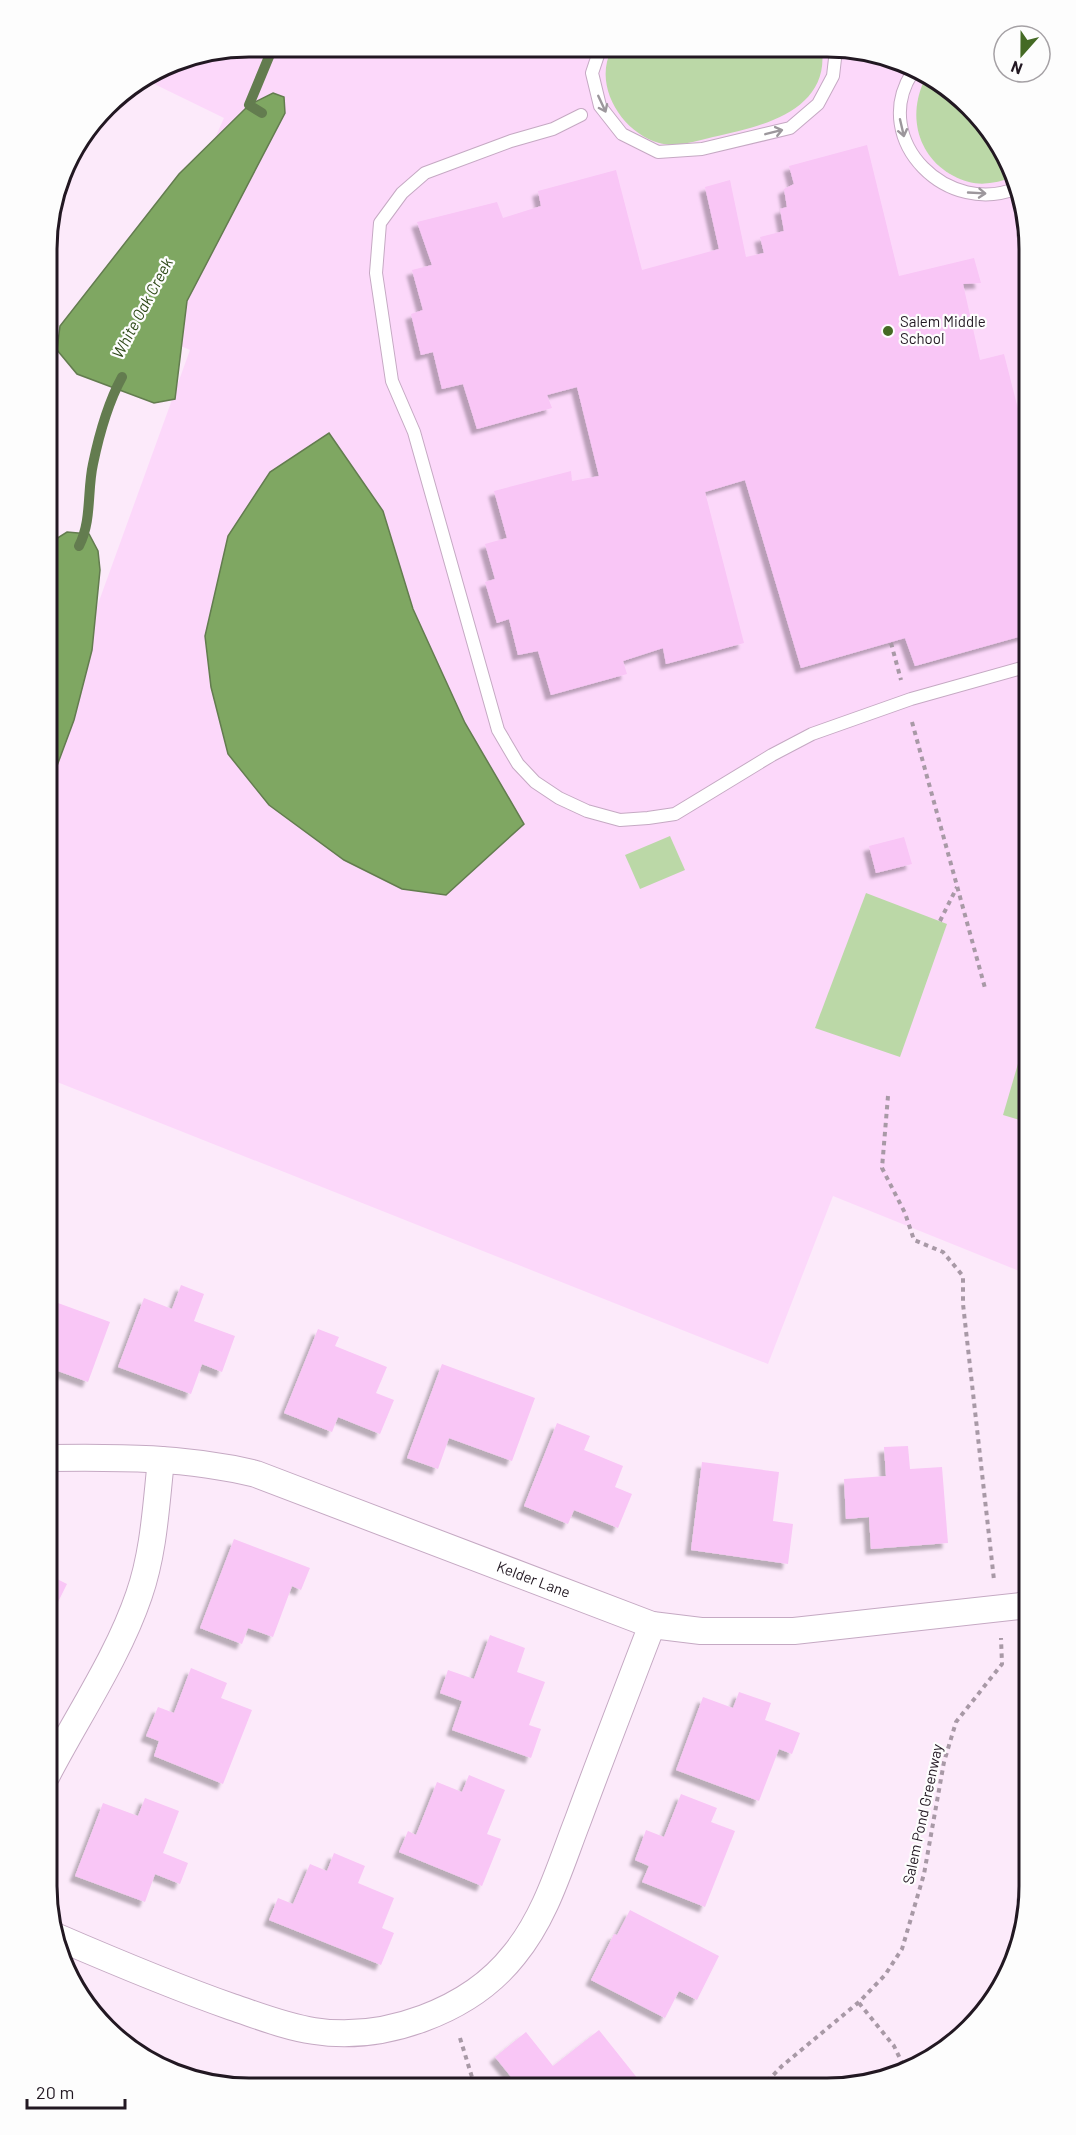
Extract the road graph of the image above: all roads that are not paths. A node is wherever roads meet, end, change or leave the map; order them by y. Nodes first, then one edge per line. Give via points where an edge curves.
1 (597, 57) edge
2 (835, 57) edge
3 (910, 76) edge
4 (581, 115) dead end
5 (1009, 189) edge
6 (1019, 669) edge
7 (57, 1458) edge
8 (161, 1460) junction
9 (1019, 1606) edge
10 (652, 1625) junction
11 (57, 1756) edge
12 (65, 1940) edge

1 -> 2 lane via 592,73 600,106 622,134 658,153 702,149 790,128 818,104 833,76
3 -> 5 lane via 901,90 900,125 910,154 937,180 957,191 985,194
4 - 6 lane via 553,129 425,173 402,193 380,223 376,273 392,381 414,432 498,730 518,764 535,782 586,811 620,820 675,814 812,734
7 - 8 street, Kelder Lane
8 - 10 street, Kelder Lane via 256,1474
8 - 11 street via 151,1546 139,1596
9 - 10 street, Kelder Lane via 794,1631 701,1631
10 - 12 street via 545,1907 514,1955 473,1992 434,2013 395,2027 349,2033 315,2031 275,2022 173,1986

